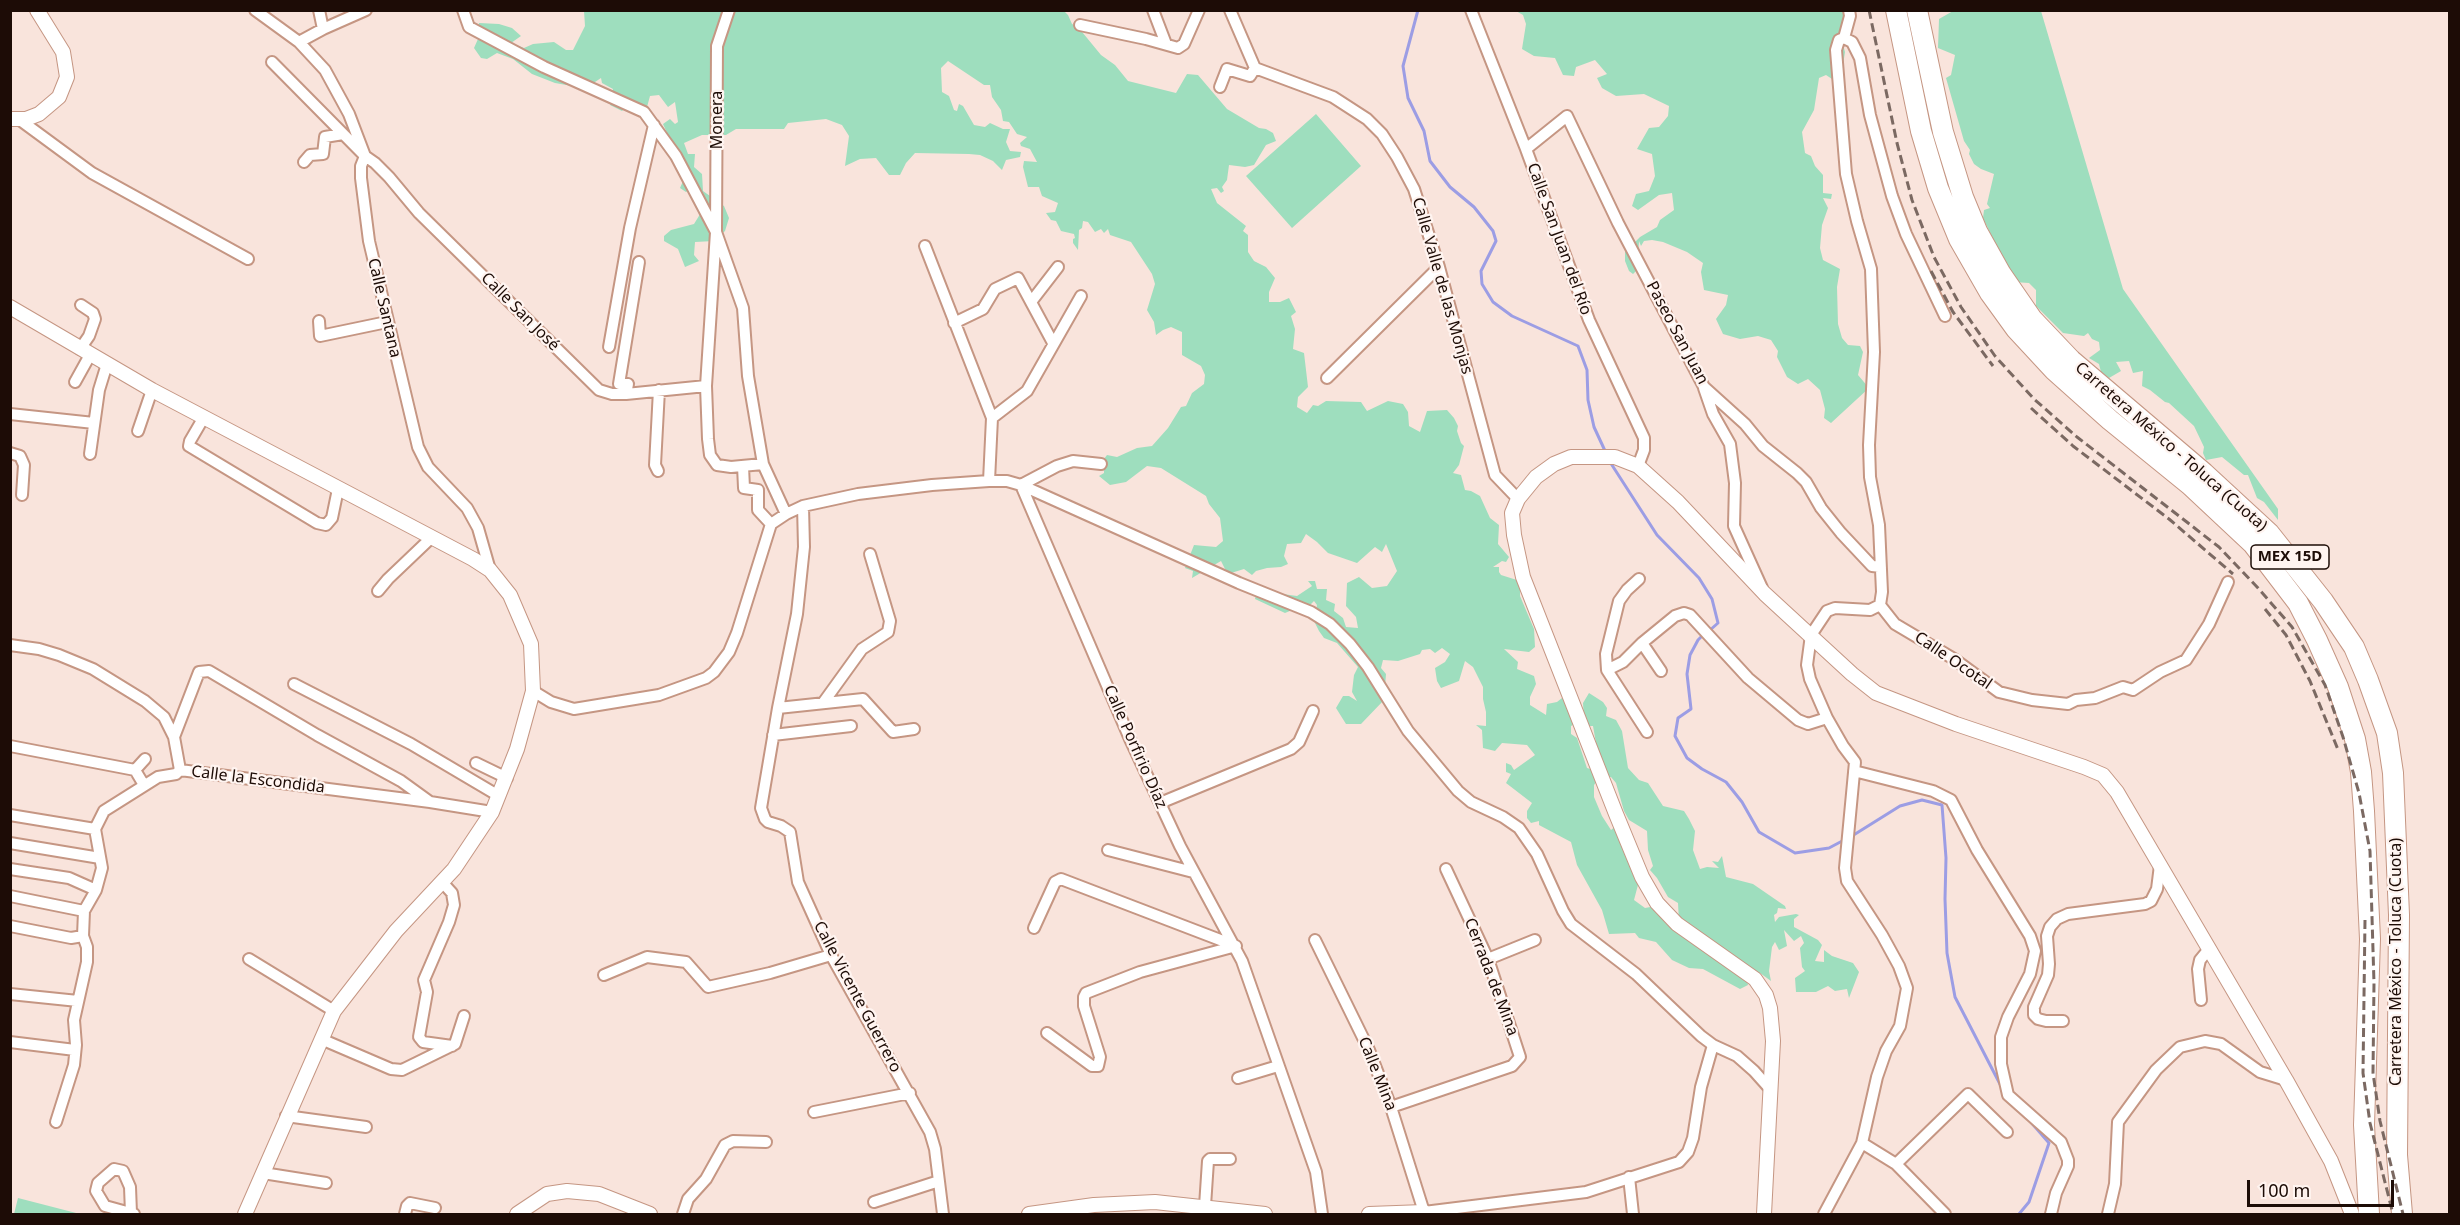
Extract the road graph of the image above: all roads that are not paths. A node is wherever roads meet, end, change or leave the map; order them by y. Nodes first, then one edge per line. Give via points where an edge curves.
1 (38, 10) edge
2 (255, 10) edge
3 (319, 10) edge
4 (366, 10) edge
5 (463, 10) edge
6 (729, 10) edge
7 (1153, 10) edge
8 (1199, 10) edge
9 (1230, 10) edge
10 (1471, 10) edge
11 (1849, 10) edge
12 (1896, 10) edge
13 (1917, 10) edge
14 (1080, 25) dead end
15 (323, 29) junction
16 (1844, 38) junction
17 (299, 42) junction
18 (1166, 44) junction
19 (273, 62) dead end
20 (1255, 68) junction
21 (1221, 87) dead end
22 (15, 119) edge
23 (654, 125) junction
24 (343, 134) junction
25 (1526, 149) junction
26 (365, 156) junction
27 (304, 162) dead end
28 (716, 232) junction
29 (925, 246) dead end
30 (248, 259) dead end
31 (639, 262) dead end
32 (1058, 267) dead end
33 (1439, 267) junction
34 (1081, 296) dead end
35 (1031, 302) junction
36 (81, 305) dead end
37 (12, 306) edge
38 (1945, 315) dead end
39 (318, 321) dead end
40 (387, 322) junction
41 (954, 323) junction
42 (1053, 343) junction
43 (609, 347) dead end
44 (85, 352) junction
45 (106, 364) junction
46 (1327, 378) dead end
47 (75, 382) dead end
48 (706, 386) junction
49 (1704, 387) junction
50 (152, 390) junction
51 (659, 390) junction
52 (626, 394) junction
53 (10, 414) edge
54 (204, 417) junction
55 (992, 418) junction
56 (94, 423) junction
57 (138, 431) dead end
58 (10, 453) edge
59 (90, 454) dead end
60 (763, 464) junction
61 (1101, 464) dead end
62 (743, 466) junction
63 (1638, 466) junction
64 (658, 471) dead end
65 (989, 481) junction
66 (1021, 485) junction
67 (338, 489) junction
68 (22, 495) dead end
69 (1518, 499) junction
70 (803, 506) junction
71 (786, 514) junction
72 (771, 524) junction
73 (431, 538) junction
74 (870, 554) dead end
75 (1881, 567) junction
76 (490, 570) junction
77 (1639, 579) dead end
78 (2228, 582) dead end
79 (378, 591) dead end
80 (1765, 594) junction
81 (1880, 605) junction
82 (1811, 635) junction
83 (1642, 643) junction
84 (10, 645) edge
85 (1607, 670) junction
86 (1661, 671) dead end
87 (294, 684) dead end
88 (533, 691) junction
89 (823, 703) junction
90 (778, 708) junction
91 (1313, 711) dead end
92 (1827, 718) junction
93 (851, 726) dead end
94 (914, 729) dead end
95 (1647, 732) dead end
96 (773, 735) junction
97 (174, 737) junction
98 (10, 746) edge
99 (145, 759) dead end
100 (476, 763) dead end
101 (135, 770) junction
102 (180, 770) junction
103 (1854, 771) junction
104 (507, 778) junction
105 (144, 785) junction
106 (499, 796) junction
107 (430, 802) junction
108 (1160, 803) junction
109 (492, 812) junction
110 (10, 815) edge
111 (95, 829) junction
112 (10, 843) edge
113 (1108, 850) dead end
114 (100, 858) junction
115 (2160, 865) junction
116 (10, 869) edge
117 (1446, 869) dead end
118 (1193, 872) junction
119 (442, 882) junction
120 (96, 890) junction
121 (10, 896) edge
122 (84, 910) junction
123 (10, 926) edge
124 (1034, 928) dead end
125 (83, 936) junction
126 (1316, 940) dead end
127 (1535, 940) dead end
128 (1236, 946) junction
129 (2209, 949) junction
130 (831, 955) junction
131 (249, 959) dead end
132 (1488, 959) junction
133 (604, 975) dead end
134 (10, 994) edge
135 (2201, 1000) dead end
136 (78, 1001) junction
137 (334, 1011) junction
138 (464, 1016) dead end
139 (2063, 1021) dead end
140 (1047, 1033) dead end
141 (321, 1039) junction
142 (10, 1042) edge
143 (1713, 1045) junction
144 (452, 1046) junction
145 (75, 1050) junction
146 (1278, 1066) junction
147 (1238, 1078) dead end
148 (2286, 1080) junction
149 (1771, 1090) junction
150 (910, 1093) junction
151 (1391, 1107) junction
152 (814, 1112) dead end
153 (286, 1116) junction
154 (56, 1122) dead end
155 (366, 1127) dead end
156 (2007, 1132) dead end
157 (766, 1142) dead end
158 (1862, 1143) junction
159 (1230, 1159) dead end
160 (1896, 1164) junction
161 (263, 1173) junction
162 (1629, 1177) junction
163 (939, 1181) junction
164 (326, 1183) dead end
165 (873, 1202) dead end
166 (435, 1208) dead end
167 (1160, 1208) edge
168 (1198, 1209) edge
169 (1425, 1213) edge
170 (245, 1215) edge
171 (405, 1215) edge
172 (517, 1215) edge
173 (650, 1215) edge
174 (684, 1215) edge
175 (943, 1215) edge
176 (1029, 1215) edge
177 (1265, 1215) edge
178 (1323, 1215) edge
179 (1369, 1215) edge
180 (1633, 1215) edge
181 (1764, 1215) edge
182 (1824, 1215) edge
183 (1945, 1215) edge
184 (2051, 1215) edge
185 (2108, 1215) edge
186 (2352, 1215) edge
187 (2368, 1215) edge
188 (2402, 1215) edge

1 - 22 street via 63,52 67,77 63,92 53,103 39,114
2 - 17 street, Calle Santana
3 - 15 street
4 - 15 street
5 - 23 street via 469,27 544,67 644,112
6 - 28 street, Monera via 717,46
7 - 18 street
8 - 18 street via 1184,44 1178,48
9 - 20 street
10 - 25 street, Calle San Juan del Río
11 - 16 street
12 - 187 highway, Carretera México - Toluca (Cuota) / MEX 15D via 1921,131 1938,188 1959,239 1990,293 2016,329 2054,370 2253,544 2298,603 2338,687 2355,739 2364,811 2370,939 2364,1125
13 - 188 highway, Carretera México - Toluca (Cuota) / MEX 15D via 1943,132 1963,197 2001,274 2032,319 2071,360 2270,533 2354,647 2368,680 2387,734 2393,773 2399,915 2397,1155
14 - 18 street
15 - 17 street
16 - 38 street via 1850,39 1860,58 1892,196
16 - 75 street via 1839,40 1836,50 1846,174 1871,269 1874,352 1869,456
17 - 26 street, Calle Santana via 325,70 349,114
19 - 24 street, Calle San José
20 - 21 street via 1250,76 1227,69
20 - 33 street, Calle Valle de las Monjas via 1333,97 1382,134 1414,189
22 - 30 street via 92,173
23 - 28 street via 676,156
23 - 43 street via 630,228
24 - 26 street, Calle San José
24 - 27 street via 325,137 323,154 310,155
25 - 49 street, Paseo San Juan via 1568,116 1618,223
25 - 63 street, Calle San Juan del Río via 1589,320 1644,438
26 - 40 street, Calle Santana via 360,178
26 - 52 street, Calle San José via 592,385 612,394
28 - 48 street, Monera
28 - 60 street via 743,308 748,376
29 - 41 street
31 - 52 street via 619,384 628,384
32 - 35 street
33 - 46 street
33 - 69 street, Calle Valle de las Monjas via 1495,475
34 - 42 street
35 - 41 street via 1018,278 995,289 983,309
35 - 42 street
36 - 44 street via 95,319
37 - 44 street
39 - 40 street via 320,336
40 - 76 street, Calle Santana via 423,459 467,508 478,528
41 - 55 street
42 - 55 street via 1027,391
44 - 45 street
44 - 47 street
45 - 50 street
45 - 56 street
48 - 51 street, Calle San José
48 - 62 street, Monera via 710,455 717,465
49 - 75 street, Paseo San Juan via 1763,446 1797,472 1841,532 1872,566
49 - 80 street via 1713,414 1730,444 1735,483 1734,526
50 - 54 street
50 - 57 street
51 - 52 street, Calle San José
51 - 64 street via 655,465
53 - 56 street
54 - 67 street
54 - 67 street via 189,446 317,524 326,525 332,518
55 - 65 street
56 - 59 street
58 - 68 street via 21,456 24,465
60 - 62 street
60 - 71 street
61 - 66 street via 1073,461
62 - 72 street via 744,488 758,490 758,510
63 - 69 street via 1615,457 1571,458 1536,477
63 - 80 street via 1678,501
65 - 66 street
65 - 70 street via 858,494
66 - 108 street, Calle Porfirio Díaz
66 - 143 street via 1311,612 1330,624 1368,667 1408,731 1458,791 1519,828 1537,854 1571,924 1636,974
67 - 73 street
69 - 149 street via 1512,513 1523,577 1642,877 1657,903 1677,924 1755,979 1766,995 1773,1041
70 - 71 street
70 - 90 street, Calle Vicente Guerrero via 804,547 797,614
71 - 72 street
72 - 88 street via 729,652 706,678 658,695 574,709
73 - 76 street
73 - 79 street
74 - 89 street via 890,621 888,632 862,649
75 - 81 street
76 - 88 street via 510,595 523,621 531,644
77 - 85 street via 1619,601 1605,654
78 - 81 street, Calle Ocotal via 2209,624 2186,660 2133,690 2123,687 2068,704 1999,692 1895,624
80 - 82 street
81 - 82 street via 1870,610 1827,611
82 - 92 street via 1807,665
82 - 115 street via 1876,693 2103,775
83 - 85 street via 1623,662
83 - 86 street
83 - 92 street via 1678,614 1690,615 1748,678 1798,720 1808,724
84 - 97 street, Calle la Escondida via 39,649 93,669 158,711
85 - 95 street
87 - 106 street via 411,744
88 - 104 street
89 - 90 street
89 - 94 street via 864,699 893,732
90 - 96 street, Calle Vicente Guerrero
91 - 108 street via 1292,749
92 - 103 street via 1855,762
93 - 96 street
96 - 130 street, Calle Vicente Guerrero via 761,808 768,822 790,832 798,882
97 - 102 street, Calle la Escondida
97 - 107 street via 199,672 209,671 401,781
98 - 101 street
99 - 101 street
100 - 104 street
101 - 105 street
102 - 105 street
102 - 107 street, Calle la Escondida
103 - 158 street via 1847,881 1882,935 1907,988 1899,1026 1877,1077
103 - 184 street via 1933,791 1951,800 2000,891 2030,936 2035,951 2033,963 2001,1036 2001,1064 2008,1095 2061,1142 2068,1166 2057,1187
104 - 106 street
105 - 111 street via 104,811
106 - 109 street
107 - 109 street, Calle la Escondida
108 - 118 street, Calle Porfirio Díaz
109 - 119 street
110 - 111 street
111 - 114 street
112 - 114 street
113 - 118 street
114 - 120 street via 102,868
115 - 129 street
115 - 139 street via 2151,901 2068,914 2050,927 2048,975 2034,1015 2046,1021
116 - 120 street via 69,878
117 - 132 street, Cerrada de Mina
118 - 128 street, Calle Porfirio Díaz
119 - 137 street via 396,931
119 - 144 street via 452,893 454,905 424,980 427,992 419,1037 423,1042
120 - 122 street
121 - 122 street
122 - 125 street
123 - 125 street via 71,938
124 - 128 street via 1055,882 1061,879
125 - 136 street via 87,962
126 - 151 street, Calle Mina via 1369,1050
127 - 132 street
128 - 140 street via 1140,972 1086,993 1084,1006 1100,1057 1098,1066 1092,1066
128 - 146 street, Calle Porfirio Díaz
129 - 135 street via 2198,969
129 - 148 street
130 - 133 street via 708,987 686,962 647,957
130 - 150 street, Calle Vicente Guerrero
131 - 137 street
132 - 151 street, Cerrada de Mina via 1519,1052 1518,1062
134 - 136 street
136 - 145 street
137 - 141 street
138 - 144 street
141 - 144 street via 395,1070
141 - 153 street
142 - 145 street
143 - 149 street via 1737,1056
143 - 162 street via 1688,1152 1679,1162
145 - 154 street
146 - 147 street
146 - 178 street, Calle Porfirio Díaz via 1316,1172
148 - 185 street via 2260,1072 2221,1044 2205,1041 2180,1047 2156,1070 2118,1122 2115,1185
148 - 186 street via 2331,1161
149 - 181 street
150 - 152 street
150 - 163 street, Calle Vicente Guerrero via 930,1132
151 - 169 street, Calle Mina
153 - 155 street
153 - 161 street
156 - 160 street via 1968,1094
157 - 174 street via 733,1141 725,1145 706,1179 688,1199
158 - 160 street
158 - 182 street
159 - 168 street via 1208,1161
160 - 183 street
161 - 164 street
161 - 170 street
162 - 169 street via 1586,1192
162 - 180 street
163 - 165 street
163 - 175 street, Calle Vicente Guerrero
166 - 171 street via 410,1203
167 - 168 street
167 - 176 street via 1094,1205
168 - 177 street
169 - 179 street
172 - 173 street via 547,1194 567,1191 592,1192

